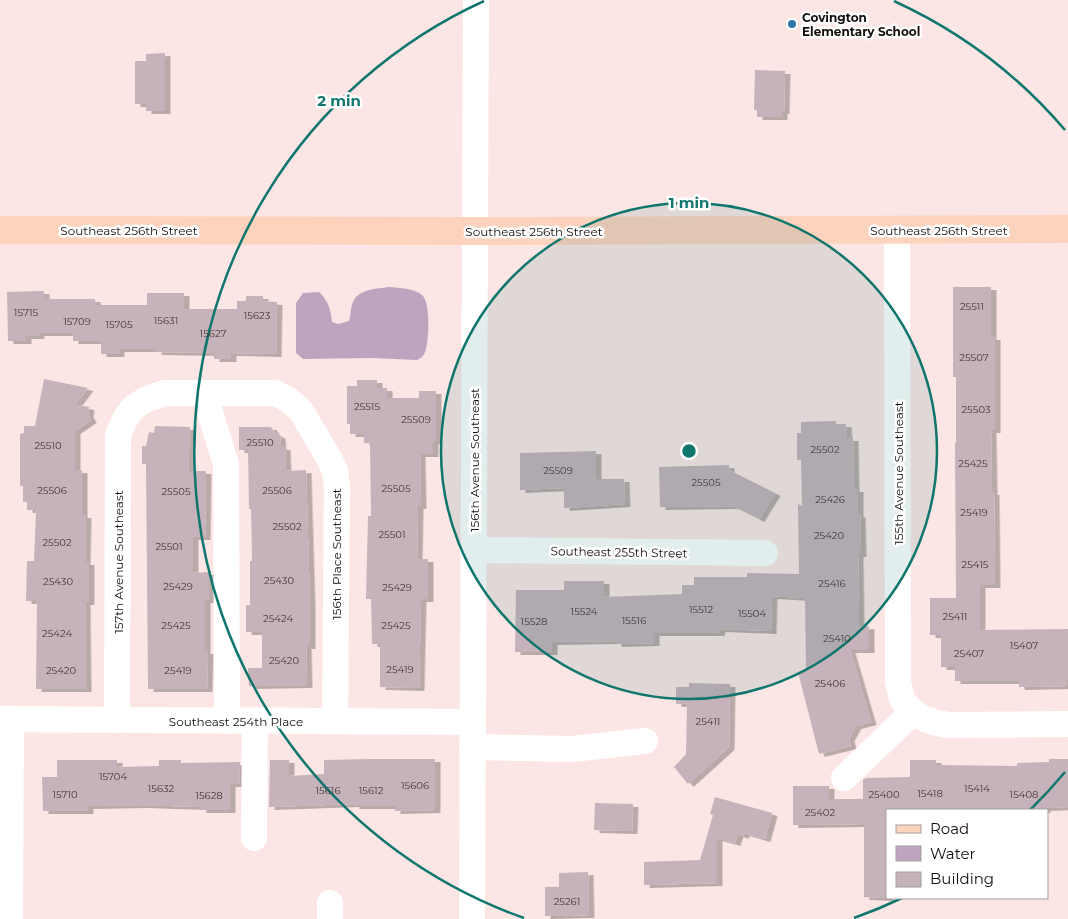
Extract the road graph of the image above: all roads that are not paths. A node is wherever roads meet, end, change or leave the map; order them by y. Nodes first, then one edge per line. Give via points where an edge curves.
1 (476, 0) edge
2 (1068, 229) edge
3 (0, 230) edge
4 (897, 230) junction
5 (476, 231) junction
6 (204, 393) junction
7 (473, 550) junction
8 (765, 553) dead end
9 (913, 712) junction
10 (6, 719) edge
11 (117, 720) junction
12 (227, 721) junction
13 (255, 721) junction
14 (335, 721) junction
15 (1068, 724) edge
16 (472, 734) junction
17 (645, 741) dead end
18 (844, 778) dead end
19 (254, 838) dead end
20 (5, 894) edge
21 (10, 919) edge
22 (472, 919) edge

1 - 5 street, 156th Avenue Southeast
2 - 4 main road, Southeast 256th Street
3 - 5 main road, Southeast 256th Street
4 - 5 main road, Southeast 256th Street
4 - 9 street, 155th Avenue Southeast via 898,682 903,701
5 - 7 street, 156th Avenue Southeast
6 - 11 street, 157th Avenue Southeast via 164,393 145,400 124,419 118,435
6 - 12 street via 226,464
6 - 14 street, 156th Place Southeast via 276,393 290,401 301,411 335,471
7 - 8 street, Southeast 255th Street
7 - 16 street, 156th Avenue Southeast
9 - 15 street via 931,722 949,725
9 - 18 street
10 - 11 street, Southeast 254th Place
10 - 20 street
11 - 12 street, Southeast 254th Place
12 - 13 street, Southeast 254th Place
13 - 14 street, Southeast 254th Place
13 - 19 street
14 - 16 street, Southeast 254th Place
16 - 17 street, Southeast 254th Place via 572,749
16 - 22 street, 156th Avenue Southeast
20 - 21 street

